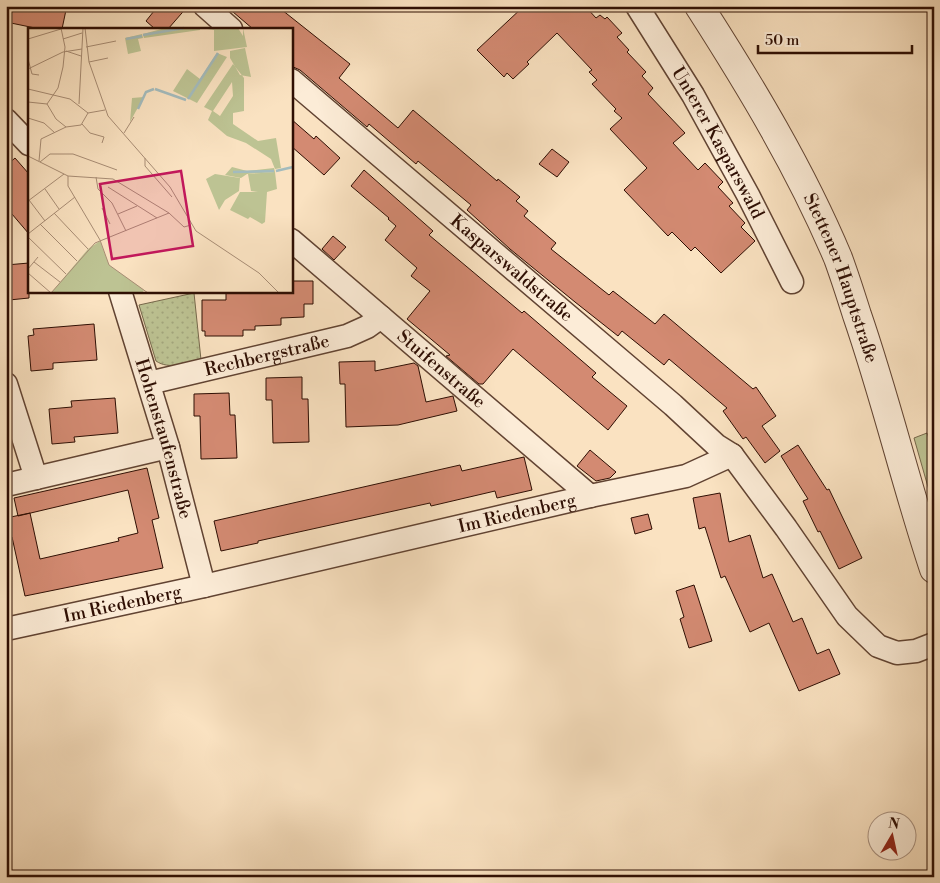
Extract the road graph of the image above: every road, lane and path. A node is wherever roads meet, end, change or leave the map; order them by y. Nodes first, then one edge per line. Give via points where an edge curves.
1 (205, 6) edge
2 (637, 6) edge
3 (699, 6) edge
4 (230, 28) edge
5 (292, 81) edge
6 (6, 120) edge
7 (28, 143) edge
8 (292, 241) edge
9 (792, 282) dead end
10 (120, 292) edge
11 (381, 317) junction
12 (149, 383) junction
13 (6, 384) edge
14 (168, 447) junction
15 (732, 456) junction
16 (36, 478) junction
17 (6, 485) edge
18 (590, 496) junction
19 (934, 569) edge
20 (204, 586) junction
21 (6, 629) edge
22 (934, 644) edge

1 - 4 street
2 - 9 street, Unterer Kasparswald via 694,95
3 - 19 street, Stettener Hauptstraße via 791,159 838,260 875,369
5 - 15 street, Kasparswaldstraße
6 - 7 street
8 - 11 street, Stuifenstraße
10 - 12 street, Hohenstaufenstraße
11 - 12 street, Rechbergstraße via 347,336
11 - 18 street, Stuifenstraße
12 - 14 street, Hohenstaufenstraße
13 - 16 street
14 - 16 street
14 - 20 street, Hohenstaufenstraße
15 - 18 street, Im Riedenberg via 686,476
15 - 22 street via 847,616 878,646 897,653 916,651
16 - 17 street
18 - 20 street, Im Riedenberg
20 - 21 street, Im Riedenberg

